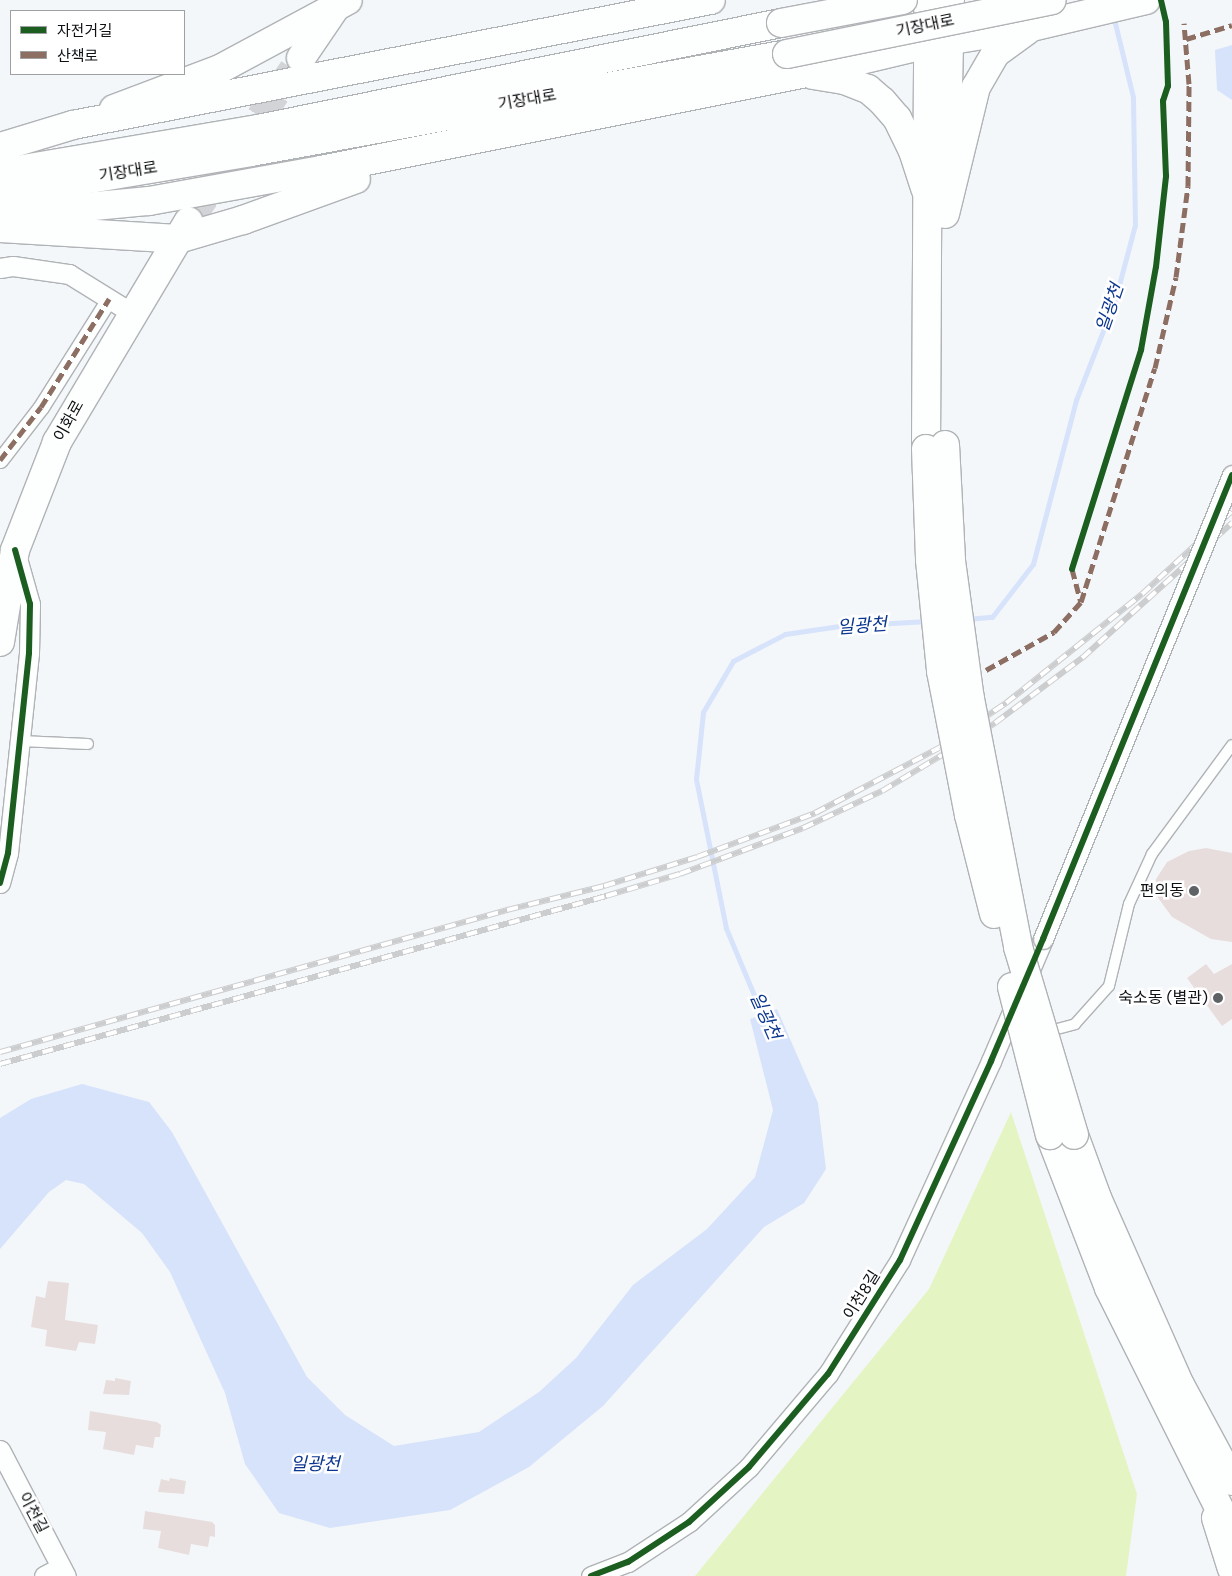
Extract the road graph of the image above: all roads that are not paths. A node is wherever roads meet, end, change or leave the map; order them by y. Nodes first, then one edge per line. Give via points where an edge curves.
1 (711, 0) edge
2 (852, 0) edge
3 (903, 0) edge
4 (928, 0) edge
5 (950, 0) edge
6 (1011, 0) edge
7 (1146, 0) edge
8 (342, 4) edge
9 (1043, 17) edge
10 (938, 43) junction
11 (301, 58) tunnel mouth
12 (807, 73) junction
13 (73, 125) junction
14 (254, 141) junction
15 (471, 142) junction
16 (0, 147) edge
17 (0, 173) edge
18 (0, 194) edge
19 (936, 207) junction
20 (0, 215) edge
21 (0, 228) edge
22 (183, 230) junction
23 (0, 268) edge
24 (108, 298) junction
25 (132, 313) junction
26 (0, 460) edge
27 (1232, 475) edge
28 (15, 550) junction
29 (0, 642) edge
30 (20, 741) junction
31 (88, 744) dead end
32 (1232, 745) edge
33 (0, 883) edge
34 (1008, 1043) junction
35 (1062, 1135) junction
36 (1158, 1337) junction
37 (1232, 1441) edge
38 (0, 1450) edge
39 (1204, 1478) junction
40 (1232, 1481) edge
41 (1232, 1534) edge
42 (1232, 1569) edge
43 (64, 1571) edge
44 (44, 1576) edge
45 (592, 1576) edge

1 - 13 main road
2 - 12 main road via 861,14 861,36 851,50
3 - 14 main road, 기장대로, bridge
4 - 10 main road
5 - 10 main road
6 - 9 main road via 1013,9 1024,22
7 - 9 main road
8 - 11 main road
8 - 13 main road via 220,69
9 - 10 main road
9 - 14 main road, 기장대로, bridge via 787,54
9 - 19 main road via 987,64
10 - 12 main road
10 - 19 main road
12 - 15 main road
12 - 19 main road via 844,80 868,90 882,101 896,118 913,151
13 - 16 main road
14 - 17 main road, 기장대로
14 - 18 main road, 기장대로
15 - 20 main road via 149,201
15 - 22 main road via 320,190 243,220
19 - 35 main road, bridge via 935,447 930,560 941,671 969,815
21 - 22 main road
22 - 25 main road, 이화로
23 - 24 street via 12,266 69,274
24 - 25 street
24 - 26 street via 41,407
25 - 28 main road, 이화로 via 57,442
27 - 34 street, 이천8길, bridge via 1043,939
28 - 29 main road, 이화로
28 - 30 street via 30,604
30 - 31 lane
30 - 33 street via 8,853
32 - 34 lane via 1152,854 1129,904 1109,986 1075,1024
34 - 45 street, 이천8길 via 900,1260 828,1374 749,1467 688,1522 628,1562
35 - 36 main road via 1097,1198
35 - 39 main road via 1109,1288
36 - 37 main road via 1201,1391
36 - 40 main road
38 - 43 street, 이천길
39 - 41 main road
39 - 42 main road
43 - 44 street

